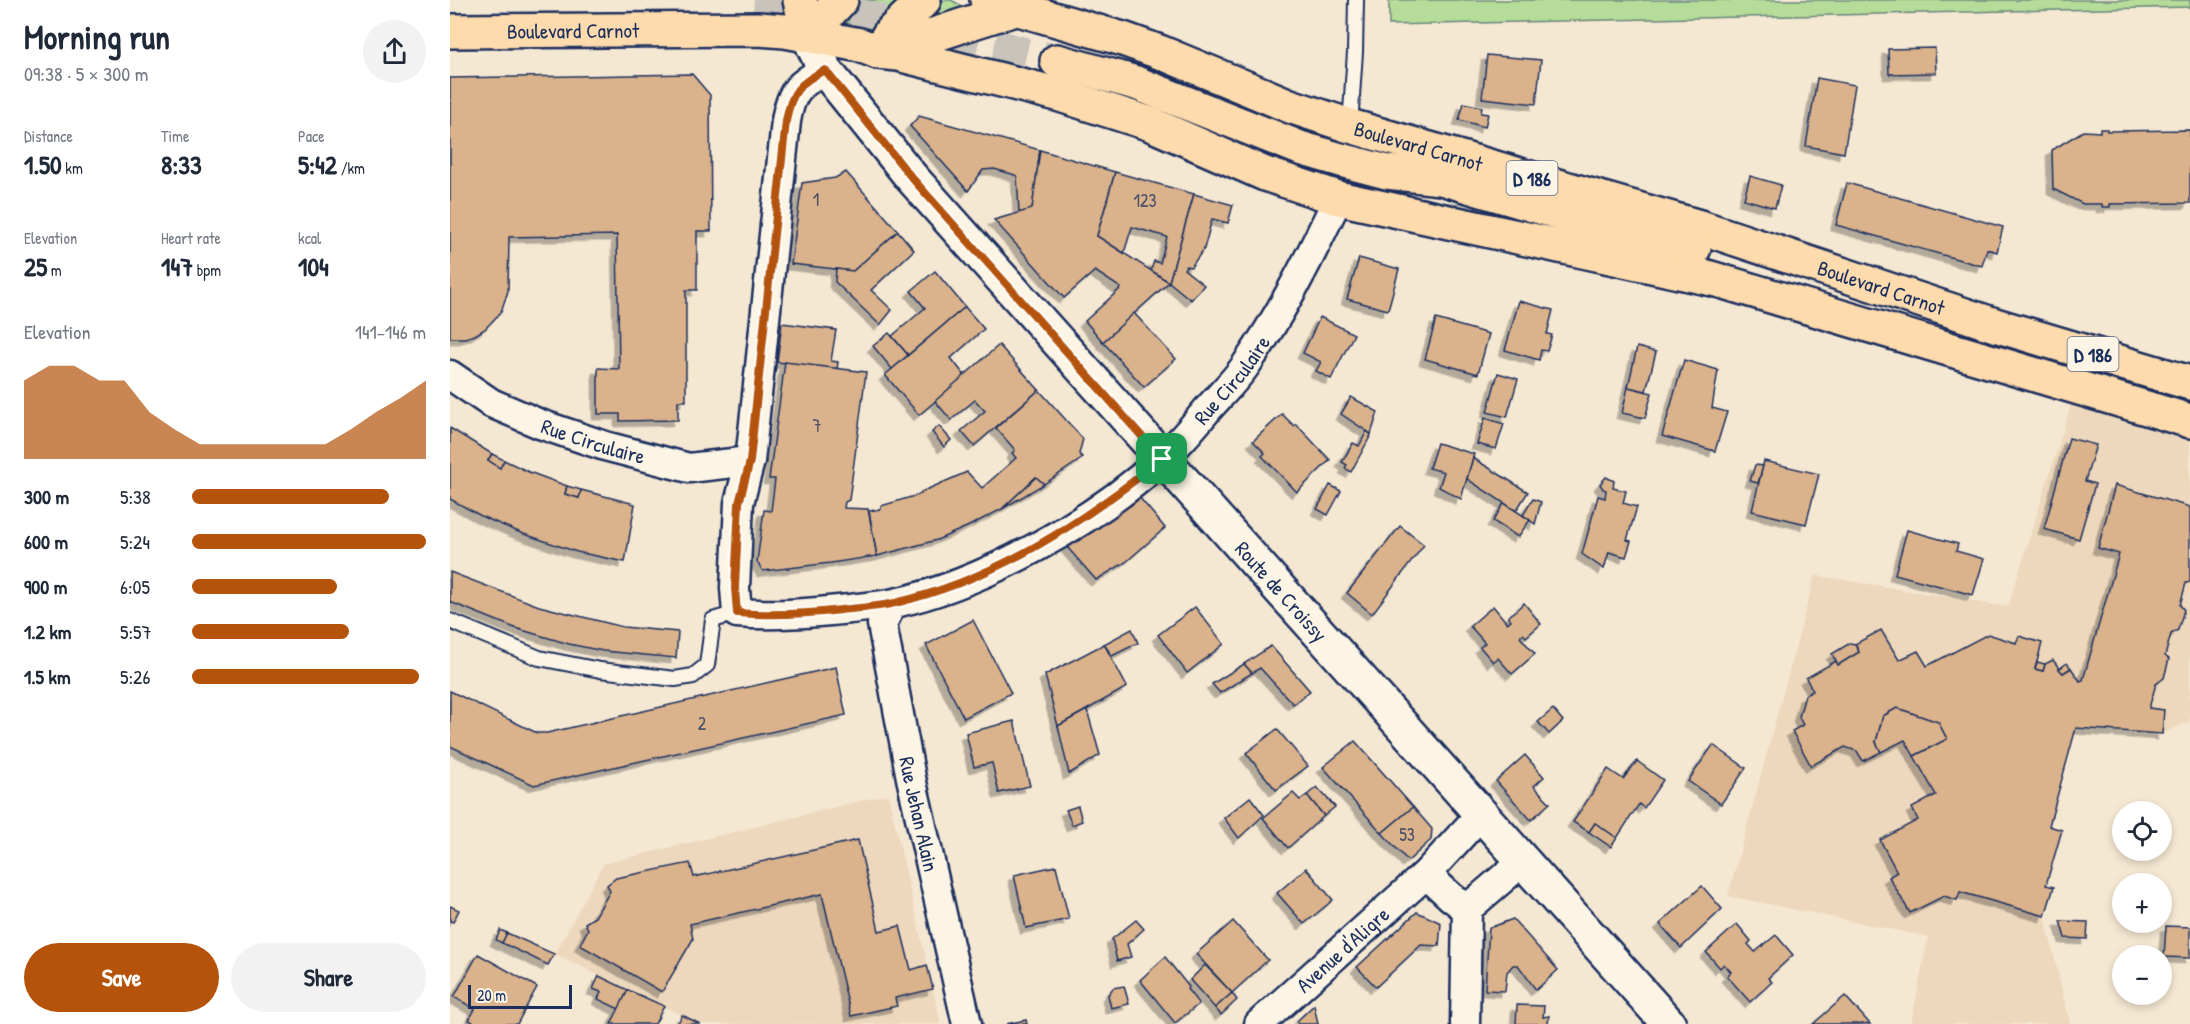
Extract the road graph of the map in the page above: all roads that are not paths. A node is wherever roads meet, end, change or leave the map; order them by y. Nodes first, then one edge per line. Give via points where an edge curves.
1 (800, 0) edge
2 (841, 0) edge
3 (924, 0) edge
4 (1356, 0) edge
5 (1002, 4) edge
6 (450, 31) edge
7 (808, 35) junction
8 (878, 52) junction
9 (1057, 62) tunnel mouth
10 (825, 70) junction
11 (1350, 126) junction
12 (1425, 149) junction
13 (1388, 172) junction
14 (1490, 193) junction
15 (1338, 198) junction
16 (1716, 280) junction
17 (1995, 325) junction
18 (450, 375) edge
19 (2190, 383) edge
20 (2190, 421) edge
21 (1162, 459) junction
22 (750, 461) junction
23 (892, 604) junction
24 (737, 613) junction
25 (450, 621) edge
26 (1481, 814) junction
27 (1523, 861) junction
28 (1426, 874) junction
29 (1467, 909) junction
30 (967, 1024) edge
31 (1259, 1024) edge
32 (1465, 1024) edge
33 (1670, 1024) edge

1 - 7 main road
2 - 7 main road
3 - 8 main road via 890,33
4 - 11 lane
5 - 8 main road via 979,19
5 - 11 main road, Boulevard Carnot / D 186 via 1123,39
6 - 7 main road, Boulevard Carnot / D 186 via 758,29
7 - 8 main road, D 186
7 - 10 main road, Route de Croissy
8 - 10 main road
8 - 15 main road, Boulevard Carnot / D 186 via 1057,94 1141,121 1265,174
9 - 13 main road, Boulevard Carnot / D 186 via 1136,83 1300,148
10 - 21 main road, Route de Croissy via 895,157
10 - 22 street via 798,88 790,101 786,121
11 - 12 main road, Boulevard Carnot / D 186
12 - 14 lane
12 - 17 main road, Boulevard Carnot / D 186 via 1700,227
13 - 14 main road, Boulevard Carnot / D 186 via 1441,178
13 - 16 main road, Boulevard Carnot / D 186 via 1434,194
14 - 17 main road, Boulevard Carnot / D 186
15 - 16 main road, Boulevard Carnot / D 186
15 - 21 street, Rue Circulaire via 1282,308 1245,367
16 - 20 main road, Boulevard Carnot / D 186
17 - 19 main road, Boulevard Carnot / D 186
18 - 22 street, Rue Circulaire via 491,403 605,446 689,468
21 - 23 street, Rue Circulaire via 1054,537 957,583
21 - 26 main road, Route de Croissy
22 - 24 street via 739,503
23 - 24 street, Rue Circulaire via 803,614
23 - 30 street, Rue Jehan Alain via 882,624 911,778
24 - 25 lane via 713,620 706,665 693,676 675,679 539,658
26 - 27 main road, Route de Croissy
26 - 28 street, Avenue d'Aligre
27 - 29 street
27 - 33 main road, Route de Croissy
28 - 29 street
28 - 31 street, Avenue d'Aligre
29 - 32 street

